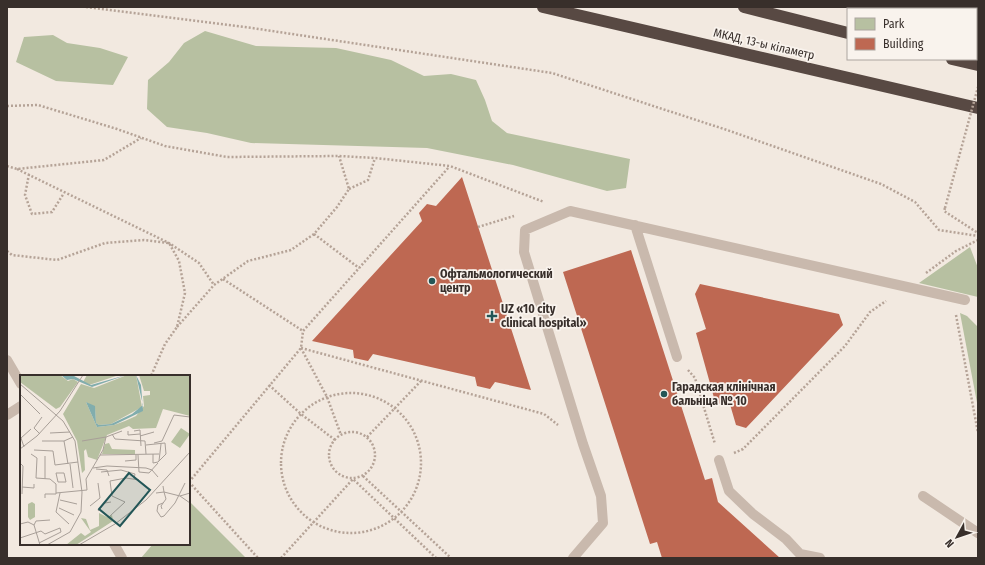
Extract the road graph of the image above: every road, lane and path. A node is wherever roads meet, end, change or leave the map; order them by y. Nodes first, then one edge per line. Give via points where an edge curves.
1 (86, 7) edge
2 (544, 7) edge
3 (744, 7) edge
4 (847, 33) edge
5 (956, 60) edge
6 (978, 65) edge
7 (978, 87) edge
8 (7, 106) edge
9 (978, 108) edge
10 (141, 137) junction
11 (339, 156) junction
12 (375, 158) junction
13 (7, 166) edge
14 (450, 166) junction
15 (17, 169) junction
16 (29, 174) junction
17 (349, 190) junction
18 (64, 193) junction
19 (570, 211) junction
20 (515, 216) dead end
21 (635, 225) junction
22 (478, 227) dead end
23 (314, 234) junction
24 (978, 234) edge
25 (978, 240) edge
26 (169, 243) junction
27 (7, 251) edge
28 (359, 268) junction
29 (223, 279) junction
30 (214, 285) junction
31 (905, 288) junction
32 (965, 300) dead end
33 (956, 312) dead end
34 (176, 328) junction
35 (303, 331) junction
36 (301, 348) junction
37 (677, 357) joint
38 (7, 360) edge
39 (151, 375) edge
40 (421, 380) junction
41 (20, 382) edge
42 (269, 385) junction
43 (327, 397) junction
44 (20, 407) edge
45 (394, 409) junction
46 (7, 414) edge
47 (301, 414) junction
48 (978, 432) edge
49 (341, 434) junction
50 (367, 437) junction
51 (335, 440) junction
52 (583, 444) junction
53 (719, 460) junction
54 (363, 476) junction
55 (353, 479) junction
56 (190, 481) edge
57 (190, 483) edge
58 (924, 496) dead end
59 (401, 512) junction
60 (394, 518) junction
61 (313, 522) junction
62 (978, 533) edge
63 (115, 545) edge
64 (122, 558) edge
65 (258, 558) edge
66 (281, 558) edge
67 (436, 558) edge
68 (451, 558) edge
69 (573, 558) edge
70 (820, 558) edge

1 - 24 path via 252,28 552,73 881,184 915,202 939,230
2 - 9 highway, МКАД, 13-ы кіламетр
3 - 4 highway
5 - 6 highway
7 - 24 path, bridge via 944,211
8 - 10 path via 38,106
10 - 11 path via 165,146 227,157
10 - 15 path via 104,160
11 - 12 path
11 - 17 path
12 - 14 path
12 - 17 path via 368,180
13 - 15 path
14 - 19 path
14 - 28 path
15 - 16 path
16 - 18 path
16 - 18 path via 25,195 32,214 52,212
17 - 23 path
18 - 26 path
19 - 21 lane
19 - 52 lane via 525,230 524,252
20 - 22 path
21 - 31 lane
21 - 37 lane
23 - 28 path
23 - 29 path via 291,250 248,261
25 - 31 path via 956,251
26 - 27 path via 144,240 105,243 57,260 12,256
26 - 30 path via 199,263
26 - 34 path via 179,261 185,293
28 - 35 path
29 - 30 path
29 - 35 path
30 - 34 path
31 - 32 lane
31 - 53 path via 870,312 845,346 743,449
33 - 48 path
34 - 39 path via 165,344
35 - 36 path
36 - 40 path
36 - 42 path
36 - 43 path
37 - 53 path via 695,378
38 - 41 lane
40 - 45 path
40 - 52 path via 544,414
42 - 47 path
42 - 56 path
43 - 45 path via 347,393 376,397
43 - 47 path
43 - 49 path
44 - 46 lane
45 - 50 path
45 - 59 path via 401,413 417,437 422,465 416,492
47 - 51 path
47 - 61 path via 294,422 282,449 282,477 293,503
49 - 50 path via 358,432
49 - 51 path
50 - 54 path via 373,443 376,452 375,462 371,470
51 - 55 path via 330,447 330,464 343,477
52 - 69 lane via 601,496 603,524
53 - 70 lane via 729,491 800,554
54 - 55 path
54 - 59 path
55 - 60 path
55 - 61 path
57 - 65 path
58 - 62 lane
59 - 60 path
59 - 68 path
60 - 61 path via 381,527 358,533 334,531
60 - 67 path
61 - 66 path
63 - 64 lane

